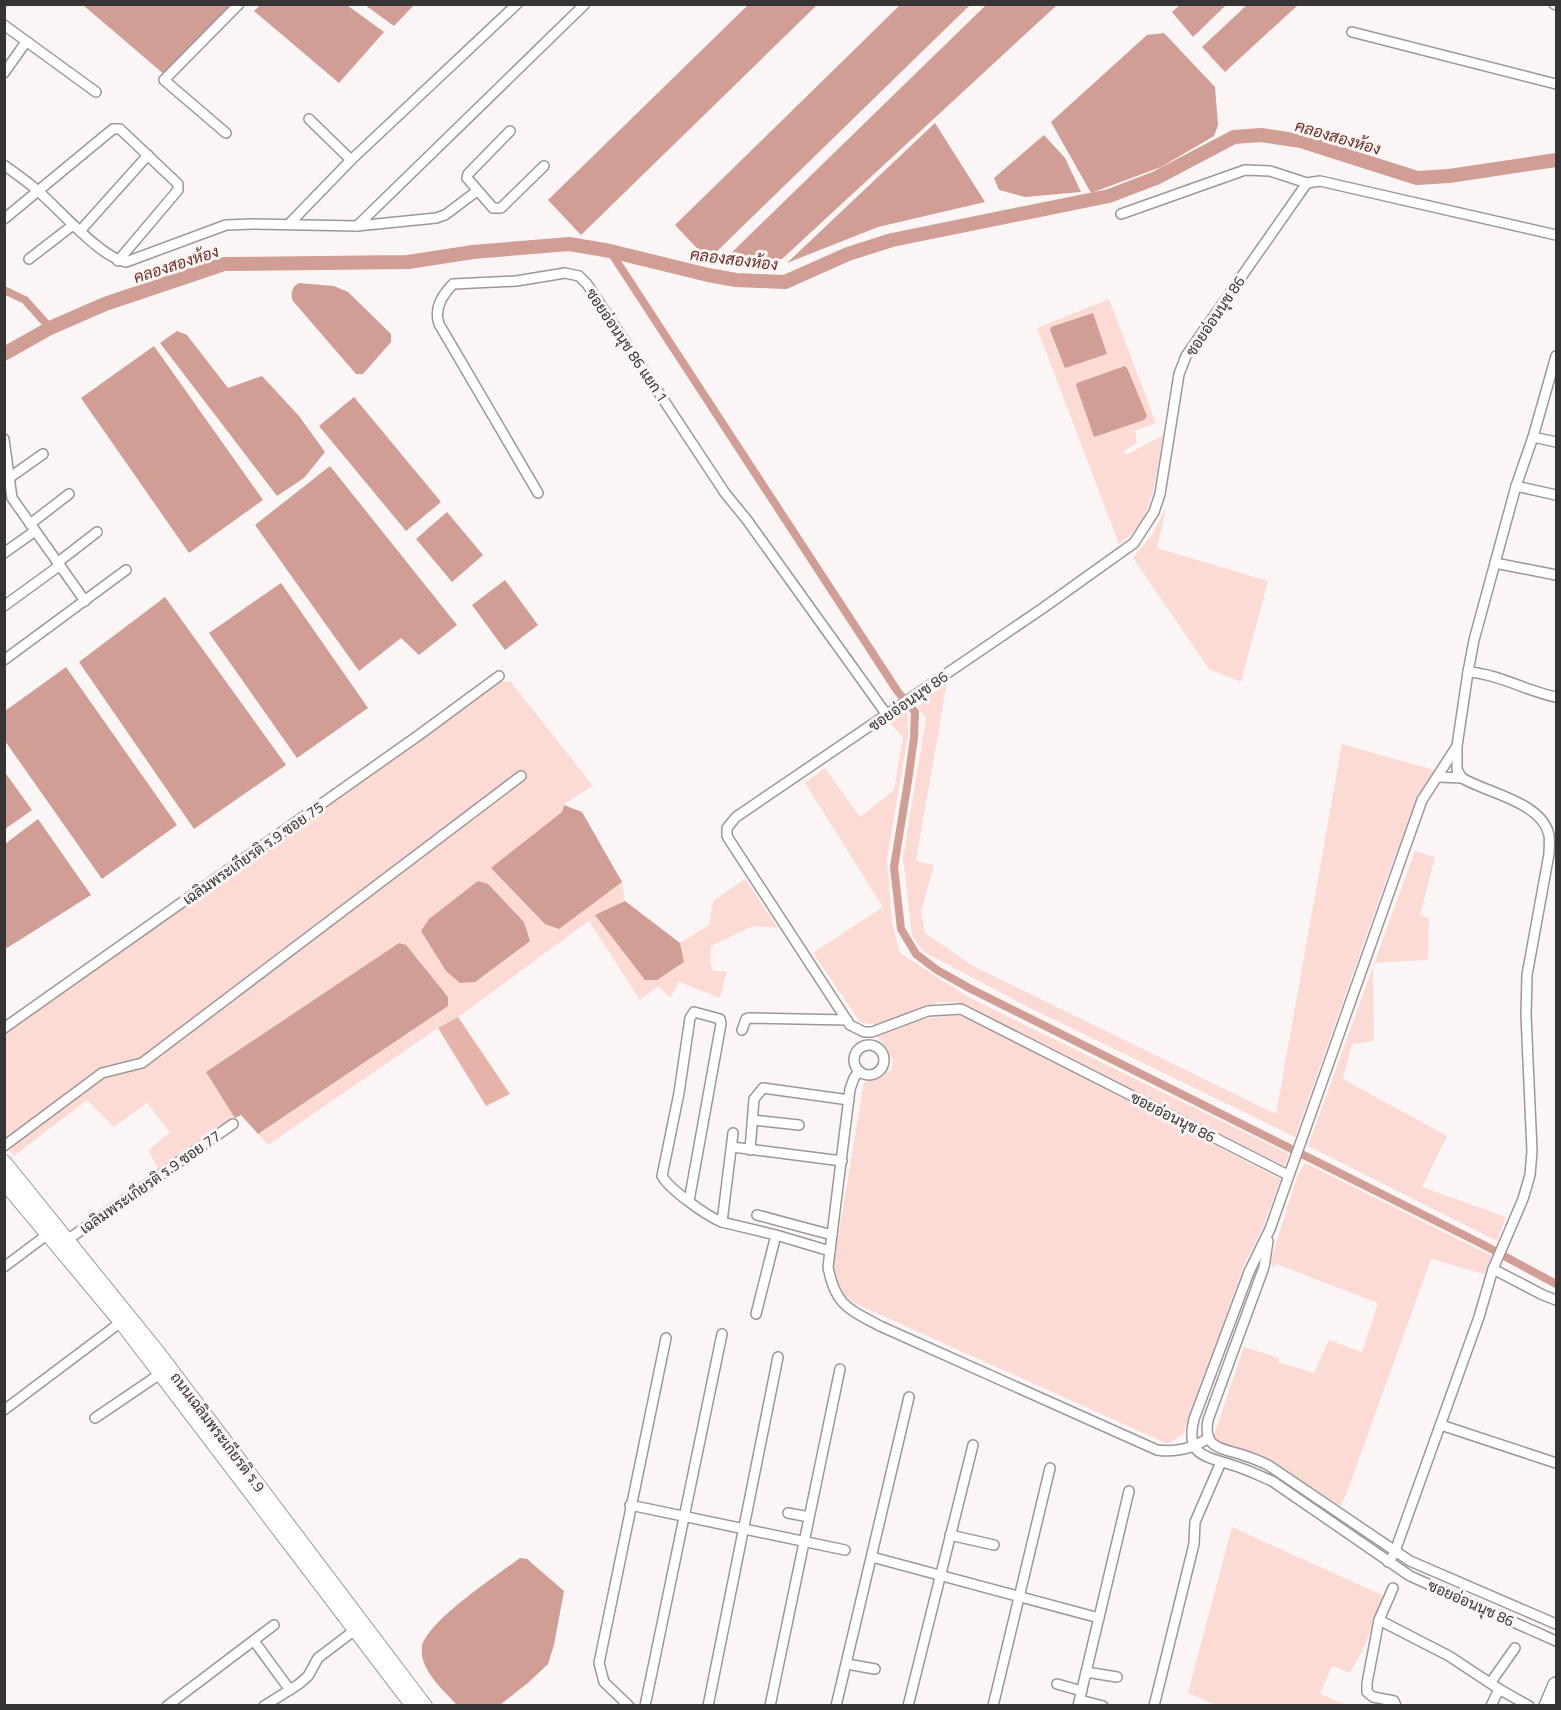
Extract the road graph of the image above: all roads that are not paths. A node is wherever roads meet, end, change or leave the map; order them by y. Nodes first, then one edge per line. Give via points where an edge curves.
1 (239, 4) edge
2 (517, 4) edge
3 (585, 4) edge
4 (4, 25) edge
5 (1352, 32) dead end
6 (26, 42) junction
7 (4, 73) edge
8 (1557, 84) edge
9 (96, 92) dead end
10 (309, 118) dead end
11 (510, 131) dead end
12 (226, 134) dead end
13 (148, 155) junction
14 (351, 160) junction
15 (4, 165) edge
16 (544, 166) dead end
17 (1307, 183) junction
18 (39, 191) junction
19 (477, 191) junction
20 (1121, 214) dead end
21 (4, 219) edge
22 (289, 225) junction
23 (357, 226) junction
24 (77, 228) junction
25 (1557, 236) edge
26 (29, 259) dead end
27 (118, 261) junction
28 (1557, 357) edge
29 (1533, 437) junction
30 (1557, 442) edge
31 (5, 443) edge
32 (42, 454) dead end
33 (5, 456) edge
34 (9, 478) junction
35 (1516, 486) junction
36 (538, 493) dead end
37 (69, 494) dead end
38 (1557, 495) edge
39 (8, 500) edge
40 (32, 528) junction
41 (97, 532) dead end
42 (4, 554) edge
43 (1495, 563) junction
44 (58, 564) junction
45 (126, 570) dead end
46 (1557, 575) edge
47 (85, 601) junction
48 (4, 606) edge
49 (4, 660) edge
50 (1468, 672) junction
51 (498, 676) dead end
52 (1557, 697) edge
53 (887, 716) junction
54 (1457, 746) junction
55 (521, 776) dead end
56 (1439, 777) junction
57 (1462, 778) junction
58 (847, 1020) junction
59 (4, 1028) edge
60 (742, 1030) dead end
61 (859, 1071) dead end
62 (849, 1100) junction
63 (753, 1120) junction
64 (233, 1124) dead end
65 (799, 1125) dead end
66 (733, 1134) dead end
67 (4, 1146) edge
68 (732, 1148) junction
69 (750, 1150) junction
70 (842, 1161) junction
71 (4, 1162) edge
72 (1288, 1175) junction
73 (4, 1182) edge
74 (689, 1201) junction
75 (757, 1215) dead end
76 (722, 1222) junction
77 (1270, 1229) junction
78 (48, 1234) junction
79 (776, 1235) junction
80 (832, 1235) junction
81 (67, 1240) junction
82 (830, 1251) junction
83 (1495, 1265) junction
84 (4, 1267) edge
85 (1557, 1300) edge
86 (756, 1314) dead end
87 (121, 1322) junction
88 (722, 1334) dead end
89 (666, 1338) dead end
90 (778, 1357) dead end
91 (840, 1369) dead end
92 (160, 1374) junction
93 (909, 1397) dead end
94 (4, 1410) edge
95 (95, 1418) dead end
96 (1441, 1425) junction
97 (1209, 1438) junction
98 (973, 1445) dead end
99 (1195, 1447) junction
100 (1221, 1462) junction
101 (1557, 1463) edge
102 (1050, 1468) dead end
103 (1130, 1491) dead end
104 (630, 1505) junction
105 (788, 1513) dead end
106 (683, 1517) junction
107 (809, 1517) junction
108 (743, 1528) junction
109 (950, 1534) junction
110 (804, 1540) junction
111 (994, 1545) dead end
112 (845, 1550) dead end
113 (1395, 1552) junction
114 (872, 1557) junction
115 (1388, 1562) junction
116 (940, 1575) junction
117 (1393, 1588) dead end
118 (1019, 1596) junction
119 (1099, 1618) junction
120 (1379, 1620) junction
121 (1557, 1624) edge
122 (274, 1625) dead end
123 (355, 1630) junction
124 (254, 1641) junction
125 (1557, 1641) edge
126 (1515, 1648) dead end
127 (847, 1664) junction
128 (875, 1669) dead end
129 (1086, 1672) junction
130 (1117, 1677) dead end
131 (1057, 1684) dead end
132 (1495, 1685) junction
133 (1557, 1685) edge
134 (290, 1690) junction
135 (1080, 1699) edge
136 (167, 1706) edge
137 (264, 1706) edge
138 (413, 1706) edge
139 (425, 1706) edge
140 (629, 1706) edge
141 (645, 1706) edge
142 (708, 1706) edge
143 (770, 1706) edge
144 (836, 1706) edge
145 (908, 1706) edge
146 (993, 1706) edge
147 (1103, 1706) edge
148 (1154, 1706) edge
149 (1396, 1706) edge
150 (1491, 1706) edge
151 (1529, 1706) edge
152 (1547, 1706) edge

1 - 12 street via 164,80
2 - 14 street
3 - 23 street
4 - 6 street
5 - 8 street
6 - 7 street
6 - 9 street
10 - 14 street
11 - 19 street via 468,174 468,182
13 - 18 street via 127,134 112,129
13 - 24 street
13 - 27 street via 177,184 178,190
14 - 22 street
15 - 18 street
16 - 19 street via 501,208 493,208
17 - 20 street via 1270,171 1245,170
17 - 25 street via 1320,181
17 - 53 street, ซอยอ่อนนุช 86 via 1186,356 1179,374 1155,512 1134,543
18 - 21 street
18 - 24 street
19 - 23 street via 436,218
22 - 23 street
22 - 27 street via 226,225 134,260
24 - 26 street
24 - 27 street
28 - 29 street
29 - 30 street
29 - 35 street
31 - 33 street
32 - 34 street
33 - 34 street
34 - 39 street
35 - 38 street
35 - 43 street
36 - 53 street, ซอยอ่อนนุช 86 แยก 1 via 439,324 439,304 453,284 565,273 579,276 725,493
37 - 40 street
39 - 40 street
40 - 42 street
40 - 44 street
41 - 44 street
43 - 46 street
43 - 50 street
44 - 47 street
44 - 48 street
45 - 47 street
47 - 49 street
50 - 52 street via 1485,673
50 - 54 street
51 - 59 street, เฉลิมพระเกียรติ ร.9 ซอย 75
53 - 58 street, ซอยอ่อนนุช 86 via 736,817 726,828 730,841
54 - 56 street
54 - 57 street via 1457,770
55 - 67 street via 142,1063 102,1073
56 - 57 street
56 - 72 street via 1422,800
57 - 83 street via 1539,816 1550,836 1527,975 1530,1175
58 - 60 street via 749,1018
58 - 72 street, ซอยอ่อนนุช 86 via 858,1030 872,1032 928,1011 961,1009
61 - 62 street
62 - 63 street via 763,1088 754,1099
62 - 70 street
63 - 65 street
63 - 69 street
64 - 81 street, เฉลิมพระเกียรติ ร.9 ซอย 77
66 - 68 street
68 - 69 street
68 - 76 street
69 - 70 street
70 - 80 street
71 - 81 main road, ถนนเฉลิมพระเกียรติ ร.9
72 - 77 street
73 - 78 main road, ถนนเฉลิมพระเกียรติ ร.9
74 - 74 street via 721,1024 720,1019 696,1012 690,1018 662,1176
74 - 76 street via 709,1218
75 - 80 street
76 - 79 street
77 - 97 street via 1264,1267 1208,1420
77 - 99 street via 1249,1272 1194,1419 1190,1434
78 - 84 street
78 - 87 main road, ถนนเฉลิมพระเกียรติ ร.9
79 - 82 street
79 - 86 street
80 - 82 street
81 - 139 main road, ถนนเฉลิมพระเกียรติ ร.9 via 159,1354
82 - 99 street via 832,1289 857,1314 1157,1450 1170,1452
83 - 85 street
83 - 96 street
87 - 92 main road, ถนนเฉลิมพระเกียรติ ร.9
87 - 94 street
88 - 106 street
89 - 104 street
90 - 108 street
91 - 107 street
92 - 95 street
92 - 123 main road, ถนนเฉลิมพระเกียรติ ร.9
93 - 114 street
96 - 101 street
96 - 113 street
97 - 99 street
97 - 113 street, ซอยอ่อนนุช 86 via 1220,1449 1268,1465
98 - 109 street
99 - 100 street, ซอยอ่อนนุช 86 via 1207,1458
100 - 115 street, ซอยอ่อนนุช 86 via 1272,1481
100 - 148 street via 1195,1522 1194,1544
102 - 118 street
103 - 119 street
104 - 106 street
104 - 140 street via 599,1663 604,1682
105 - 107 street
106 - 108 street
106 - 141 street
107 - 110 street
108 - 110 street
108 - 142 street
109 - 111 street
109 - 116 street
110 - 112 street
110 - 143 street
113 - 115 street
113 - 121 street, ซอยอ่อนนุช 86 via 1421,1567
114 - 116 street
114 - 127 street
115 - 125 street, ซอยอ่อนนุช 86 via 1410,1576
116 - 118 street
116 - 145 street
117 - 120 street
118 - 119 street
118 - 146 street
119 - 129 street
120 - 132 street
120 - 149 street via 1367,1692 1394,1701
122 - 124 street
123 - 134 street via 318,1658 308,1676
123 - 138 main road, ถนนเฉลิมพระเกียรติ ร.9
124 - 134 street
124 - 136 street
126 - 132 street
127 - 128 street
127 - 144 street
129 - 130 street
129 - 135 street
131 - 135 street
132 - 150 street
132 - 151 street
133 - 152 main road
134 - 137 street
135 - 147 street

